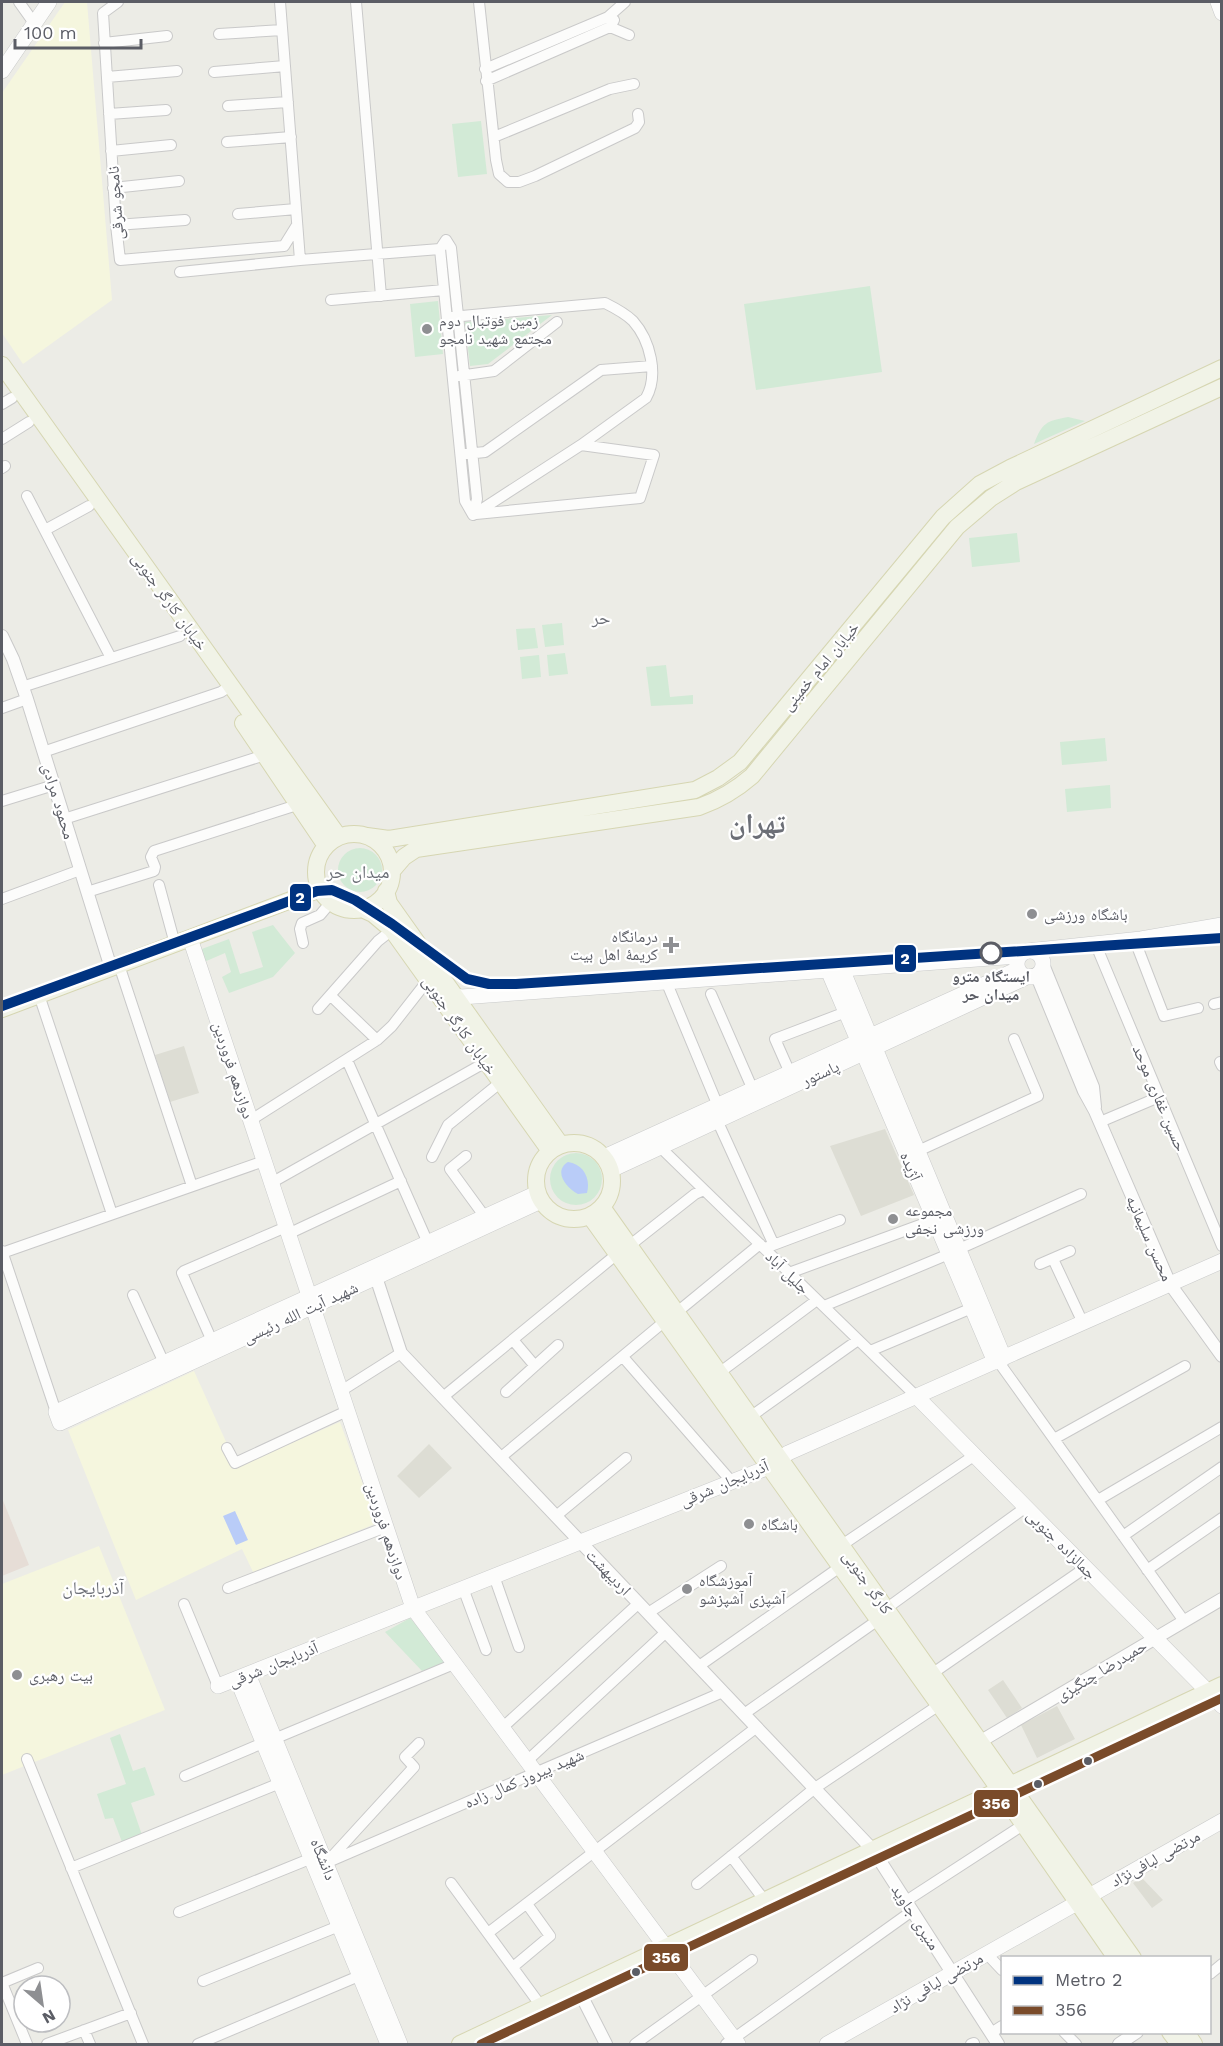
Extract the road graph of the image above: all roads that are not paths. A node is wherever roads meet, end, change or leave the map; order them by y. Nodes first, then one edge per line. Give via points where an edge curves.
1 (20, 2) edge
2 (49, 2) edge
3 (118, 2) edge
4 (280, 2) edge
5 (356, 2) edge
6 (479, 2) edge
7 (625, 2) edge
8 (1218, 2) edge
9 (1221, 13) edge
10 (609, 22) junction
11 (34, 23) junction
12 (282, 30) junction
13 (219, 34) dead end
14 (629, 35) dead end
15 (167, 36) dead end
16 (104, 43) junction
17 (285, 66) junction
18 (2, 71) edge
19 (177, 71) dead end
20 (214, 72) dead end
21 (485, 75) junction
22 (106, 77) junction
23 (634, 84) dead end
24 (288, 102) junction
25 (228, 106) dead end
26 (166, 110) dead end
27 (109, 114) junction
28 (638, 114) dead end
29 (291, 137) junction
30 (494, 137) junction
31 (228, 142) dead end
32 (171, 145) dead end
33 (111, 151) junction
34 (179, 181) dead end
35 (113, 188) junction
36 (296, 209) junction
37 (238, 214) dead end
38 (185, 220) dead end
39 (116, 225) junction
40 (297, 225) junction
41 (440, 249) junction
42 (377, 254) junction
43 (300, 260) junction
44 (180, 272) dead end
45 (444, 290) junction
46 (381, 296) junction
47 (332, 300) dead end
48 (452, 317) junction
49 (557, 322) dead end
50 (2, 365) edge
51 (652, 366) junction
52 (1221, 368) edge
53 (458, 376) junction
54 (2, 382) edge
55 (1221, 387) edge
56 (7, 401) edge
57 (29, 422) junction
58 (2, 439) edge
59 (581, 445) junction
60 (472, 453) junction
61 (460, 454) junction
62 (1013, 475) junction
63 (27, 495) dead end
64 (89, 506) junction
65 (473, 515) junction
66 (45, 530) junction
67 (2, 636) edge
68 (180, 636) junction
69 (111, 658) junction
70 (824, 660) junction
71 (837, 672) junction
72 (22, 687) junction
73 (226, 689) junction
74 (27, 699) junction
75 (2, 708) edge
76 (43, 752) junction
77 (265, 755) junction
78 (54, 786) junction
79 (2, 801) edge
80 (300, 804) junction
81 (64, 819) junction
82 (367, 836) junction
83 (332, 842) junction
84 (80, 870) junction
85 (392, 871) junction
86 (159, 885) dead end
87 (387, 891) junction
88 (87, 892) junction
89 (325, 895) junction
90 (2, 899) edge
91 (362, 909) junction
92 (1221, 925) edge
93 (392, 930) junction
94 (1221, 932) edge
95 (182, 941) junction
96 (303, 943) dead end
97 (1137, 946) junction
98 (1098, 950) junction
99 (1029, 964) junction
100 (115, 966) junction
101 (835, 969) junction
102 (428, 980) junction
103 (666, 981) junction
104 (711, 994) dead end
105 (39, 995) junction
106 (331, 996) junction
107 (455, 996) junction
108 (1198, 1008) dead end
109 (2, 1009) edge
110 (318, 1009) dead end
111 (846, 1012) junction
112 (1014, 1039) dead end
113 (378, 1040) junction
114 (867, 1045) junction
115 (845, 1054) junction
116 (347, 1060) junction
117 (486, 1062) junction
118 (790, 1073) junction
119 (501, 1082) junction
120 (1159, 1097) junction
121 (746, 1098) junction
122 (718, 1113) junction
123 (1097, 1116) junction
124 (251, 1120) junction
125 (376, 1124) junction
126 (660, 1147) junction
127 (555, 1148) junction
128 (918, 1151) junction
129 (466, 1156) dead end
130 (432, 1157) dead end
131 (264, 1161) junction
132 (607, 1164) junction
133 (401, 1181) junction
134 (271, 1183) junction
135 (192, 1186) junction
136 (704, 1190) junction
137 (1081, 1194) dead end
138 (539, 1197) junction
139 (596, 1212) junction
140 (112, 1214) junction
141 (485, 1217) junction
142 (840, 1220) dead end
143 (934, 1220) junction
144 (287, 1230) junction
145 (428, 1243) junction
146 (766, 1245) junction
147 (1221, 1246) edge
148 (623, 1250) junction
149 (954, 1251) junction
150 (1070, 1251) dead end
151 (2, 1252) edge
152 (1053, 1259) junction
153 (1221, 1261) edge
154 (1040, 1264) dead end
155 (374, 1272) junction
156 (789, 1273) junction
157 (1170, 1284) junction
158 (133, 1294) dead end
159 (311, 1302) junction
160 (820, 1303) junction
161 (972, 1308) junction
162 (671, 1317) junction
163 (1083, 1323) junction
164 (513, 1340) junction
165 (858, 1340) junction
166 (212, 1341) junction
167 (558, 1346) dead end
168 (870, 1351) junction
169 (401, 1353) junction
170 (1221, 1356) edge
171 (623, 1357) junction
172 (999, 1360) junction
173 (164, 1363) junction
174 (535, 1365) junction
175 (1185, 1366) dead end
176 (719, 1372) junction
177 (341, 1391) junction
178 (506, 1392) dead end
179 (443, 1397) junction
180 (917, 1397) junction
181 (347, 1411) junction
182 (58, 1417) junction
183 (750, 1417) junction
184 (1221, 1427) edge
185 (1054, 1439) junction
186 (227, 1448) dead end
187 (975, 1455) junction
188 (501, 1458) junction
189 (626, 1458) dead end
190 (774, 1463) junction
191 (1221, 1467) edge
192 (732, 1482) junction
193 (1098, 1500) junction
194 (1026, 1507) junction
195 (556, 1516) junction
196 (1221, 1518) edge
197 (386, 1527) junction
198 (1123, 1536) junction
199 (580, 1542) junction
200 (842, 1545) junction
201 (721, 1566) dead end
202 (840, 1567) junction
203 (1085, 1568) junction
204 (1147, 1570) junction
205 (494, 1576) junction
206 (228, 1588) dead end
207 (464, 1588) junction
208 (1221, 1599) edge
209 (184, 1604) dead end
210 (639, 1604) junction
211 (413, 1608) junction
212 (648, 1613) junction
213 (883, 1614) junction
214 (1184, 1621) junction
215 (666, 1632) junction
216 (1154, 1638) junction
217 (519, 1647) dead end
218 (486, 1650) dead end
219 (454, 1664) junction
220 (699, 1666) junction
221 (933, 1673) junction
222 (242, 1676) junction
223 (218, 1686) joint
224 (1215, 1689) edge
225 (723, 1692) junction
226 (939, 1705) junction
227 (1221, 1706) edge
228 (744, 1714) junction
229 (757, 1727) junction
230 (502, 1728) junction
231 (269, 1741) junction
232 (981, 1741) junction
233 (419, 1743) dead end
234 (27, 1759) dead end
235 (531, 1767) junction
236 (185, 1776) dead end
237 (285, 1781) junction
238 (1005, 1787) junction
239 (815, 1788) junction
240 (1221, 1821) edge
241 (1023, 1826) junction
242 (873, 1850) junction
243 (594, 1852) junction
244 (731, 1856) junction
245 (318, 1861) junction
246 (71, 1868) junction
247 (451, 1882) dead end
248 (697, 1884) dead end
249 (1083, 1898) junction
250 (765, 1901) junction
251 (527, 1904) junction
252 (909, 1906) junction
253 (179, 1912) dead end
254 (344, 1922) junction
255 (488, 1933) junction
256 (665, 1948) junction
257 (986, 1953) junction
258 (1115, 1956) edge
259 (1131, 1956) edge
260 (752, 1960) dead end
261 (513, 1967) junction
262 (38, 1968) dead end
263 (1001, 1969) edge
264 (952, 1973) junction
265 (365, 1974) junction
266 (203, 1981) dead end
267 (2, 1983) edge
268 (578, 1989) junction
269 (702, 1997) junction
270 (542, 2006) junction
271 (130, 2013) junction
272 (1001, 2027) edge
273 (84, 2030) junction
274 (991, 2033) junction
275 (1134, 2034) edge
276 (732, 2043) edge
277 (27, 2044) edge
278 (47, 2044) edge
279 (90, 2044) edge
280 (143, 2044) edge
281 (198, 2044) edge
282 (388, 2044) edge
283 (400, 2044) edge
284 (460, 2044) edge
285 (606, 2044) edge
286 (635, 2044) edge
287 (827, 2044) edge
288 (998, 2044) edge
289 (1119, 2044) edge

1 - 11 street
2 - 11 main road
3 - 16 street, نامجو شرقی via 103,13
4 - 12 street
5 - 42 street
6 - 21 street
7 - 10 street
8 - 9 main road
10 - 14 street
10 - 21 street
11 - 18 main road
12 - 13 street
12 - 17 street
15 - 16 street
16 - 22 street, نامجو شرقی
17 - 20 street
17 - 24 street
19 - 22 street
21 - 30 street
22 - 27 street, نامجو شرقی
23 - 30 street via 610,89
24 - 25 street
24 - 29 street
26 - 27 street
27 - 33 street, نامجو شرقی
28 - 30 street via 635,128 519,182 508,182 499,174
29 - 31 street
29 - 36 street
32 - 33 street
33 - 35 street, نامجو شرقی
34 - 35 street
35 - 39 street, نامجو شرقی
36 - 37 street
36 - 40 street
38 - 39 street
39 - 40 street, نامجو شرقی via 120,260 284,246
40 - 43 street
41 - 42 street
41 - 45 street
41 - 48 street via 446,240 451,248
42 - 43 street
42 - 46 street
43 - 44 street
45 - 46 street
45 - 48 street
46 - 47 street
48 - 51 street via 604,303 621,311 640,330
48 - 53 street
49 - 53 street via 494,371
50 - 73 main road, خیابان کارگر جنوبی
51 - 59 street via 651,390 646,398
51 - 60 street via 601,370 485,452
52 - 62 main road, خیابان امام خمینی
53 - 60 street
53 - 61 street
54 - 56 main road, خیابان کارگر جنوبی
55 - 62 main road, خیابان امام خمینی
56 - 57 main road, خیابان کارگر جنوبی
57 - 58 street
57 - 64 main road, خیابان کارگر جنوبی
59 - 65 street
59 - 65 street via 654,455 640,498
60 - 61 street
60 - 65 street via 477,499
61 - 65 street via 465,501
62 - 70 main road, خیابان امام خمینی via 980,484 943,517
62 - 71 main road, خیابان امام خمینی via 957,527
63 - 66 street
64 - 66 street
64 - 68 main road, خیابان کارگر جنوبی
66 - 69 street
67 - 72 street, محمود مرادی
68 - 69 street
68 - 73 main road, خیابان کارگر جنوبی
69 - 72 street
70 - 71 main road via 837,664
70 - 82 main road, خیابان امام خمینی via 740,762 695,790 389,839
71 - 85 main road, خیابان امام خمینی via 752,776 714,802 416,849
72 - 74 street, محمود مرادی
73 - 76 street
73 - 77 main road, خیابان کارگر جنوبی
73 - 83 main road, خیابان کارگر جنوبی
74 - 75 street
74 - 76 street, محمود مرادی
76 - 78 street, محمود مرادی
77 - 80 main road, خیابان کارگر جنوبی
77 - 81 street
78 - 79 street
78 - 81 street, محمود مرادی
80 - 83 main road, خیابان کارگر جنوبی
80 - 88 street via 154,851 154,871
81 - 84 street, محمود مرادی
82 - 83 main road via 356,834
82 - 85 main road via 383,848
83 - 89 main road via 316,866 316,877
84 - 88 street, محمود مرادی
84 - 90 street
85 - 87 main road
86 - 95 street
87 - 91 main road
87 - 107 main road, خیابان کارگر جنوبی via 389,903
88 - 100 street, محمود مرادی
89 - 91 main road via 345,909
89 - 95 main road
89 - 96 street via 320,915 300,926
91 - 93 main road, خیابان کارگر جنوبی
92 - 99 main road
93 - 102 main road, خیابان کارگر جنوبی
93 - 106 street
94 - 97 main road
95 - 100 main road
95 - 124 main road, دوازدهم فروردین
97 - 98 main road
97 - 108 street via 1164,1016
98 - 99 main road
98 - 120 street, حسین غفاری موحد
99 - 101 main road via 1002,957
99 - 114 main road, پاستور
99 - 123 street, محسن سلیمانیه
100 - 105 main road
100 - 135 street
101 - 103 main road
101 - 111 main road, آژیده
101 - 114 main road, آژیده
102 - 113 street
102 - 117 main road, خیابان کارگر جنوبی
103 - 107 main road
103 - 122 street via 701,1054
104 - 121 street
105 - 109 main road
105 - 140 street
106 - 110 street
106 - 113 street
107 - 127 main road, خیابان کارگر جنوبی
111 - 114 main road, آژیده
111 - 118 street via 775,1039
112 - 128 street via 1038,1096
113 - 116 street
114 - 115 main road, پاستور
114 - 128 main road, آژیده
114 - 143 main road, آژیده
115 - 118 main road, پاستور
115 - 121 main road, پاستور
116 - 124 street
116 - 125 street
117 - 119 main road, خیابان کارگر جنوبی
117 - 125 street
118 - 121 main road, پاستور
119 - 127 main road, خیابان کارگر جنوبی
119 - 130 street via 448,1125
120 - 123 street
120 - 147 street, حسین غفاری موحد
121 - 122 main road, پاستور
122 - 126 main road, پاستور
122 - 132 main road, پاستور
122 - 146 street
123 - 157 street, محسن سلیمانیه
124 - 131 main road, دوازدهم فروردین
125 - 133 street
125 - 134 street
126 - 132 main road, پاستور
126 - 136 street, جلیل آباد
127 - 132 main road via 588,1145
127 - 138 main road via 537,1170
128 - 149 main road, آژیده
129 - 141 street via 450,1169
131 - 134 main road, دوازدهم فروردین
131 - 135 street
132 - 139 main road via 612,1186 607,1201
133 - 144 street
133 - 145 street
134 - 144 main road, دوازدهم فروردین
135 - 140 street
136 - 146 street, جلیل آباد
136 - 148 street
137 - 149 street
138 - 139 main road via 559,1217 572,1220
138 - 141 main road, شهید آیت الله رئیسی
138 - 155 main road, شهید آیت الله رئیسی
139 - 148 main road, کارگر جنوبی
140 - 151 street
141 - 145 main road, شهید آیت الله رئیسی
142 - 146 street
143 - 149 main road, آژیده
143 - 156 street
144 - 159 main road, دوازدهم فروردین
144 - 166 street via 184,1271
145 - 155 main road, شهید آیت الله رئیسی
146 - 156 street, جلیل آباد
146 - 162 street
148 - 162 main road, کارگر جنوبی
148 - 164 street
149 - 160 street
149 - 161 main road, آژیده
149 - 172 main road, آژیده
150 - 152 street
151 - 182 street
152 - 154 street
152 - 163 street
153 - 157 main road, آذربایجان شرقی
155 - 159 main road, شهید آیت الله رئیسی
155 - 169 street, اردیبهشت
156 - 160 street, جلیل آباد
157 - 163 main road, آذربایجان شرقی
157 - 170 street, محسن سلیمانیه
158 - 173 street
159 - 166 main road, شهید آیت الله رئیسی
159 - 177 main road, دوازدهم فروردین
159 - 182 main road, شهید آیت الله رئیسی
160 - 165 street, جلیل آباد
160 - 176 street
161 - 168 street
161 - 172 main road, آژیده
162 - 171 street
162 - 176 main road, کارگر جنوبی
162 - 190 main road, کارگر جنوبی
163 - 172 main road, آذربایجان شرقی
164 - 174 street
164 - 179 street
165 - 168 street, جلیل آباد
165 - 183 street
166 - 173 main road, شهید آیت الله رئیسی
167 - 174 street
168 - 180 street, جلیل آباد
169 - 177 street
169 - 179 street, اردیبهشت
171 - 188 street
171 - 192 street
172 - 180 main road, آذربایجان شرقی
172 - 185 street
173 - 182 main road, شهید آیت الله رئیسی
174 - 178 street
175 - 185 street
176 - 183 main road, کارگر جنوبی
177 - 181 main road, دوازدهم فروردین
179 - 188 street, اردیبهشت
180 - 187 main road, جمالزاده جنوبی
180 - 190 main road, آذربایجان شرقی via 788,1453
181 - 186 street via 234,1463
181 - 197 main road, دوازدهم فروردین
183 - 190 main road, کارگر جنوبی
184 - 193 street
185 - 193 street
187 - 194 main road, جمالزاده جنوبی
187 - 200 street
188 - 195 street, اردیبهشت
189 - 195 street
190 - 192 main road, آذربایجان شرقی
190 - 200 main road, کارگر جنوبی
190 - 202 main road, کارگر جنوبی
191 - 198 street
192 - 199 main road, آذربایجان شرقی
193 - 198 street
194 - 203 main road, جمالزاده جنوبی
194 - 213 street
195 - 199 street, اردیبهشت
196 - 204 street
197 - 206 street
197 - 211 main road, دوازدهم فروردین
198 - 204 street
199 - 205 main road, آذربایجان شرقی
199 - 210 street, اردیبهشت
200 - 213 main road, کارگر جنوبی
201 - 212 street
202 - 213 main road, کارگر جنوبی
202 - 220 street
203 - 216 main road, جمالزاده جنوبی
203 - 221 street
204 - 214 street
205 - 207 main road, آذربایجان شرقی
205 - 217 street
207 - 211 main road, آذربایجان شرقی
207 - 218 street
208 - 214 street, حمیدرضا چنگیزی
209 - 223 street
210 - 212 street, اردیبهشت
210 - 230 street
211 - 219 main road, دوازدهم فروردین
211 - 222 main road, آذربایجان شرقی
212 - 215 street, اردیبهشت
213 - 221 main road, کارگر جنوبی
213 - 226 main road, کارگر جنوبی
213 - 228 street
214 - 216 street, حمیدرضا چنگیزی
215 - 220 street, اردیبهشت
215 - 235 street
216 - 224 main road, جمالزاده جنوبی
216 - 232 street, حمیدرضا چنگیزی
219 - 230 main road, دوازدهم فروردین
219 - 231 street
220 - 225 street, اردیبهشت
221 - 232 main road, کارگر جنوبی
222 - 223 main road, آذربایجان شرقی
222 - 231 main road, دانشگاه
224 - 227 main road, جمالزاده جنوبی
224 - 238 main road
225 - 228 street, اردیبهشت
225 - 235 street, شهید پیروز کمال زاده
226 - 238 main road, کارگر جنوبی
226 - 239 street
228 - 229 street, اردیبهشت
229 - 239 street, اردیبهشت
229 - 243 street
230 - 235 main road, دوازدهم فروردین
231 - 236 street
231 - 237 main road, دانشگاه
232 - 238 main road, کارگر جنوبی
233 - 245 street via 405,1757 414,1767
234 - 246 street
235 - 243 main road, دوازدهم فروردین
235 - 245 street, شهید پیروز کمال زاده
237 - 245 main road, دانشگاه
237 - 246 street
238 - 241 main road
238 - 242 main road
238 - 249 main road, کارگر جنوبی
239 - 242 street, اردیبهشت
239 - 244 street
240 - 249 main road, مرتضی لبافی‌نژاد
241 - 249 main road
241 - 252 street
242 - 250 main road
242 - 252 street, منیری جاوید
243 - 251 street
243 - 256 main road, دوازدهم فروردین
244 - 248 street
244 - 250 street
245 - 253 street, شهید پیروز کمال زاده
245 - 254 main road, دانشگاه
246 - 271 street
247 - 255 street
249 - 257 main road, مرتضی لبافی نژاد
249 - 258 main road, کارگر جنوبی
249 - 259 main road, کارگر جنوبی
250 - 256 main road
251 - 255 street
251 - 261 street via 550,1936
252 - 264 street, منیری جاوید
252 - 276 street
254 - 265 main road, دانشگاه
254 - 266 street
255 - 261 street
256 - 268 main road
256 - 269 main road, دوازدهم فروردین
257 - 263 street
257 - 264 main road, مرتضی لبافی نژاد
260 - 269 street
261 - 270 street
262 - 267 street
264 - 274 street, منیری جاوید
264 - 287 main road, مرتضی لبافی نژاد
265 - 281 street
265 - 282 main road, دانشگاه
265 - 283 main road, دانشگاه
267 - 277 street
268 - 270 main road
268 - 285 street
269 - 276 main road, دوازدهم فروردین
269 - 286 street
270 - 284 main road
271 - 273 street
271 - 280 street
272 - 274 street
273 - 278 street
273 - 279 street
274 - 288 street, منیری جاوید
275 - 289 street

